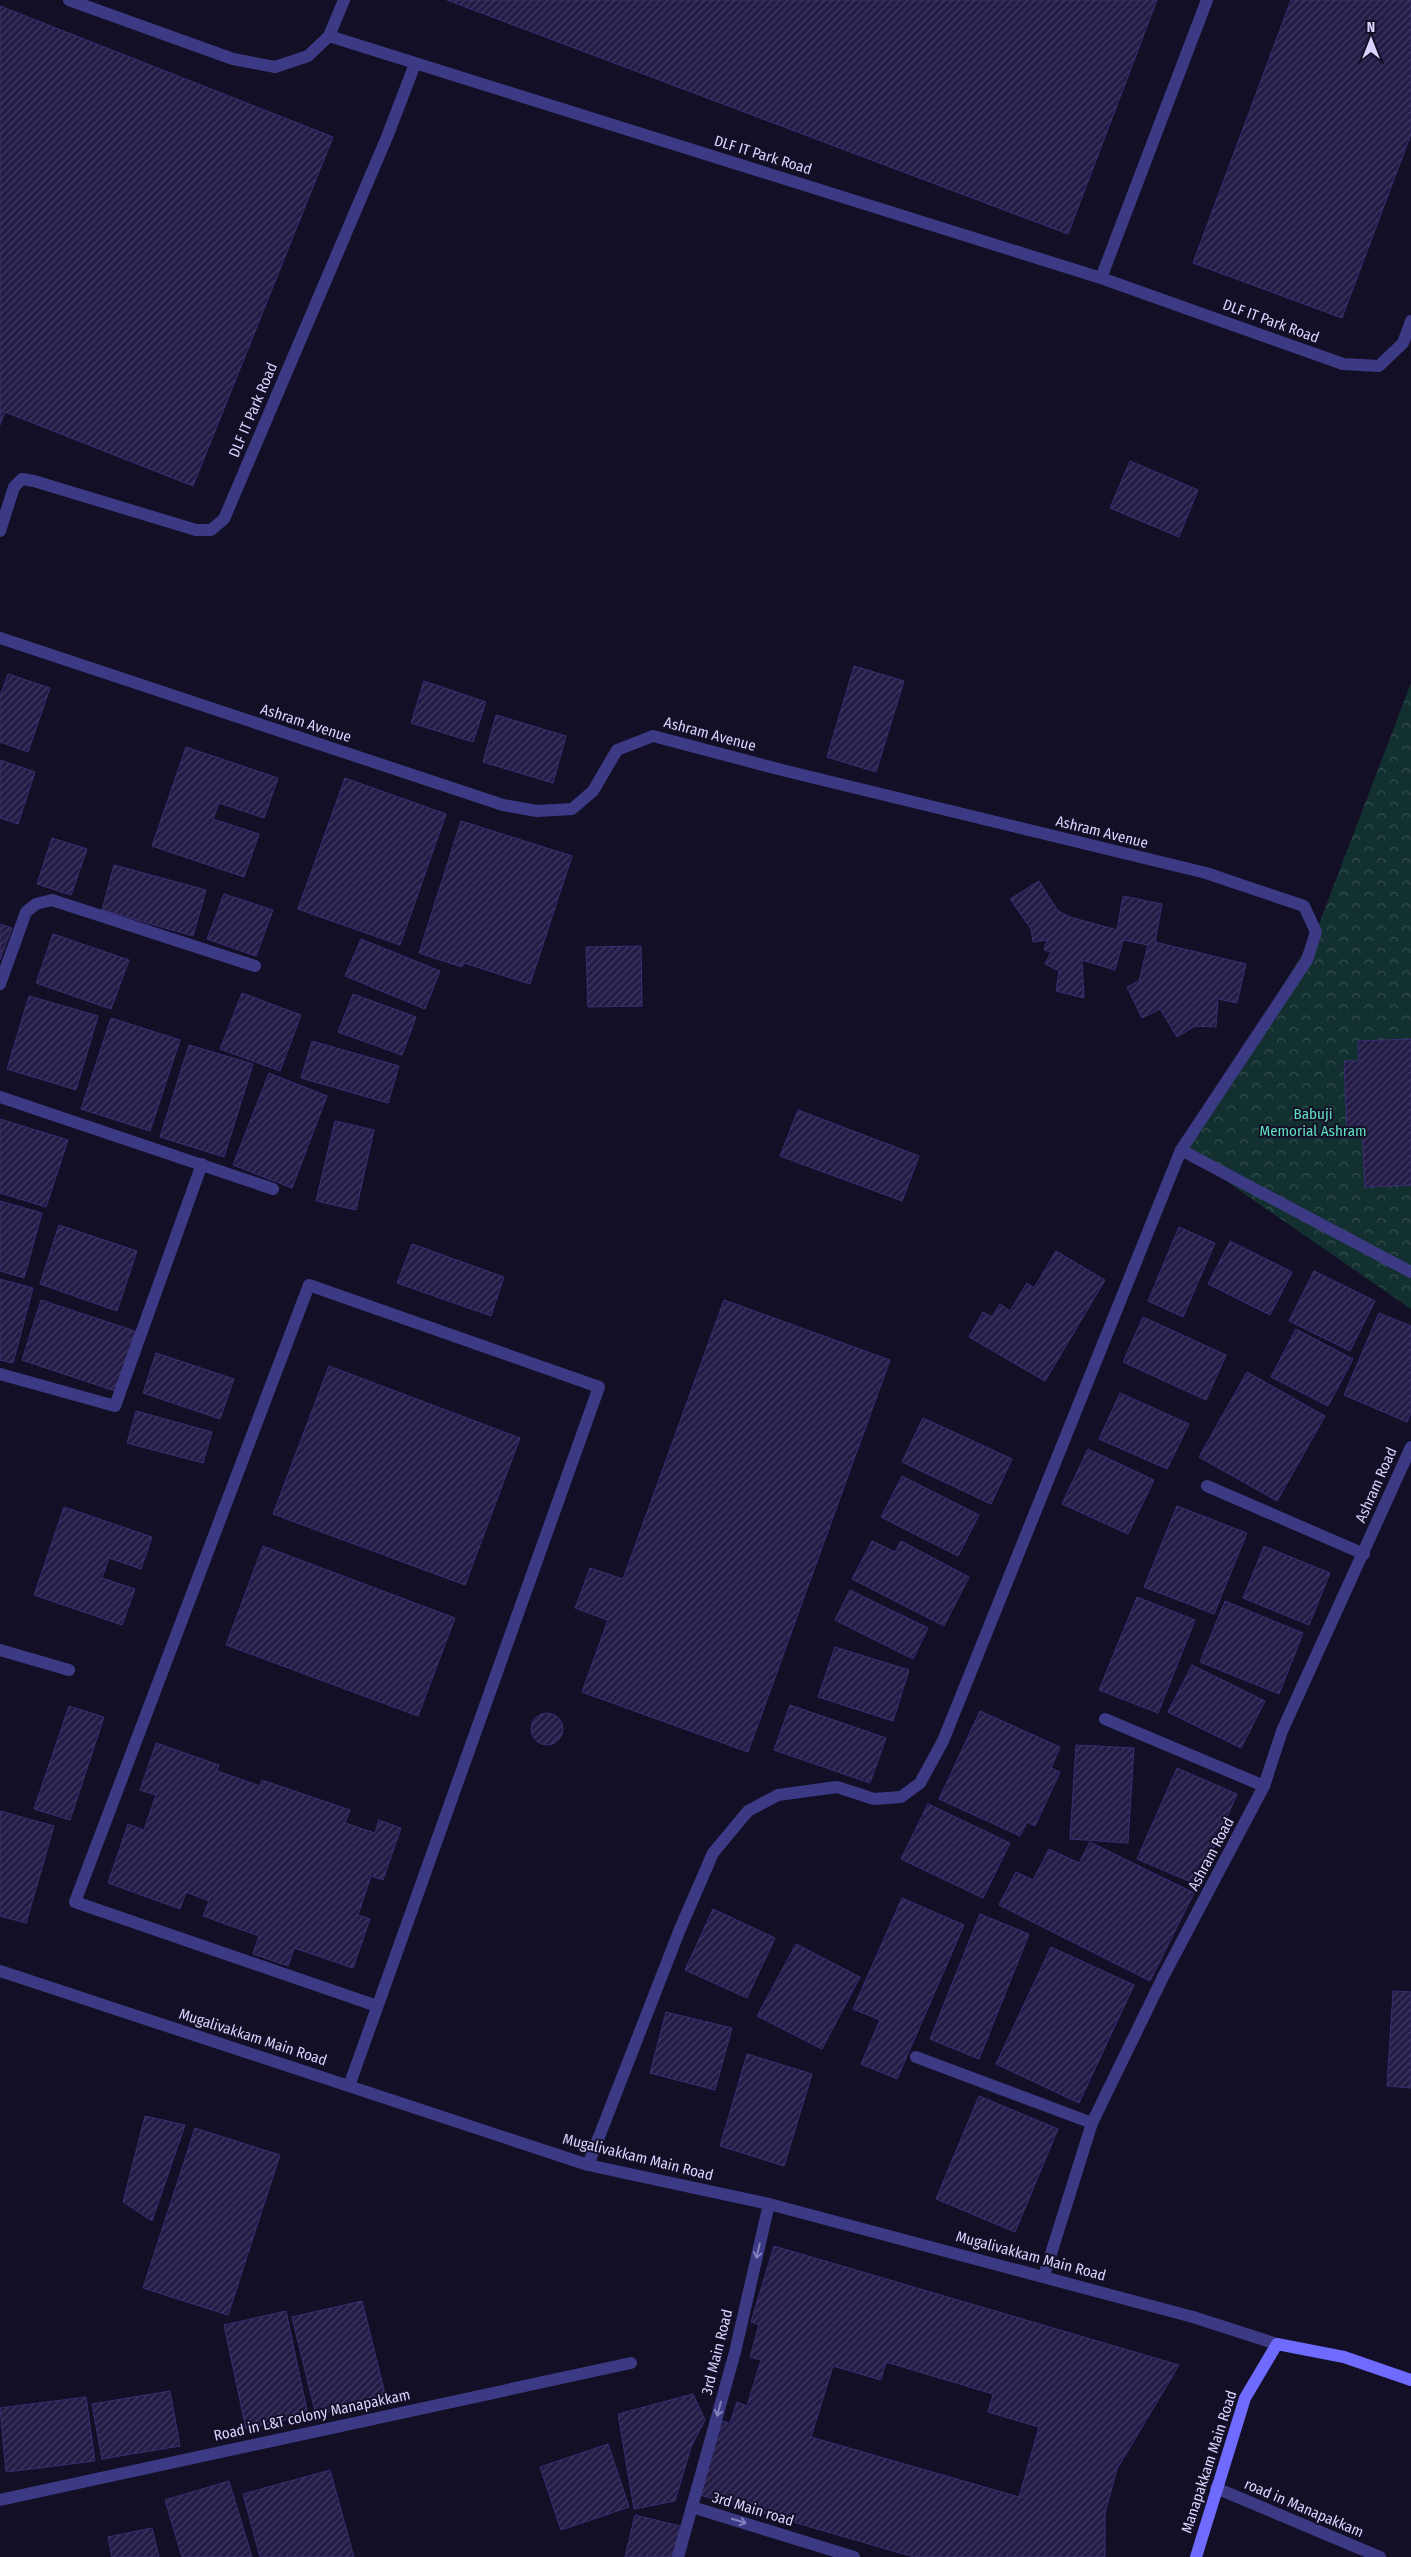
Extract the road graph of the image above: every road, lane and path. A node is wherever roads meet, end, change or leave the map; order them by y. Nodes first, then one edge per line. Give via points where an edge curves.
1 (69, 0) edge
2 (344, 0) edge
3 (1207, 0) edge
4 (329, 36) junction
5 (415, 64) junction
6 (1101, 278) junction
7 (1411, 321) edge
8 (0, 531) edge
9 (0, 638) edge
10 (256, 966) dead end
11 (0, 984) edge
12 (0, 1097) edge
13 (1181, 1150) junction
14 (202, 1164) junction
15 (273, 1189) dead end
16 (1411, 1272) edge
17 (0, 1374) edge
18 (1411, 1447) edge
19 (1207, 1486) dead end
20 (1364, 1554) junction
21 (0, 1650) edge
22 (69, 1670) dead end
23 (1105, 1719) dead end
24 (1264, 1786) junction
25 (0, 1971) edge
26 (377, 2006) junction
27 (916, 2058) dead end
28 (349, 2086) junction
29 (1092, 2124) junction
30 (588, 2164) junction
31 (769, 2204) junction
32 (1044, 2276) junction
33 (1277, 2344) junction
34 (631, 2362) dead end
35 (1411, 2380) edge
36 (1216, 2488) junction
37 (0, 2500) edge
38 (692, 2507) junction
39 (678, 2557) edge
40 (854, 2557) edge
41 (1196, 2557) edge
42 (1380, 2557) edge

1 - 4 street via 233,58 275,67 308,56
2 - 4 street
3 - 6 street
4 - 5 street, DLF IT Park Road
5 - 6 street, DLF IT Park Road
5 - 8 street, DLF IT Park Road via 224,519 211,530 196,530 22,480 14,487
6 - 7 street, DLF IT Park Road via 1343,364 1379,366 1403,343
9 - 13 street, Ashram Avenue via 503,805 537,812 572,809 593,791 617,750 653,736 1206,874 1304,906 1316,932 1307,960
10 - 11 street via 52,900 36,904 26,912
12 - 14 street
13 - 16 street
13 - 30 street via 943,1741 920,1783 901,1798 874,1799 837,1787 808,1789 778,1796 748,1811 713,1853
14 - 15 street
14 - 17 street via 115,1406
18 - 20 street, Ashram Road
19 - 20 street
20 - 24 street, Ashram Road via 1282,1731
21 - 22 street
23 - 24 street
24 - 29 street, Ashram Road
25 - 28 street, Mugalivakkam Main Road
26 - 26 street via 75,1902 309,1285 599,1387
26 - 28 street
27 - 29 street
28 - 30 street, Mugalivakkam Main Road
29 - 32 street, Ashram Road
30 - 31 street, Mugalivakkam Main Road
31 - 32 street, Mugalivakkam Main Road
31 -> 38 street, 3rd Main Road via 735,2352
32 - 33 street, Mugalivakkam Main Road
33 - 35 main road via 1344,2357
33 - 36 main road, Manapakkam Main Road via 1245,2398
34 - 37 street, Road in L&T colony Manapakkam
36 - 41 main road, Manapakkam Main Road
36 - 42 street, road in Manapakkam
38 - 39 street, 3rd Main road
38 -> 40 street, 3rd Main road

